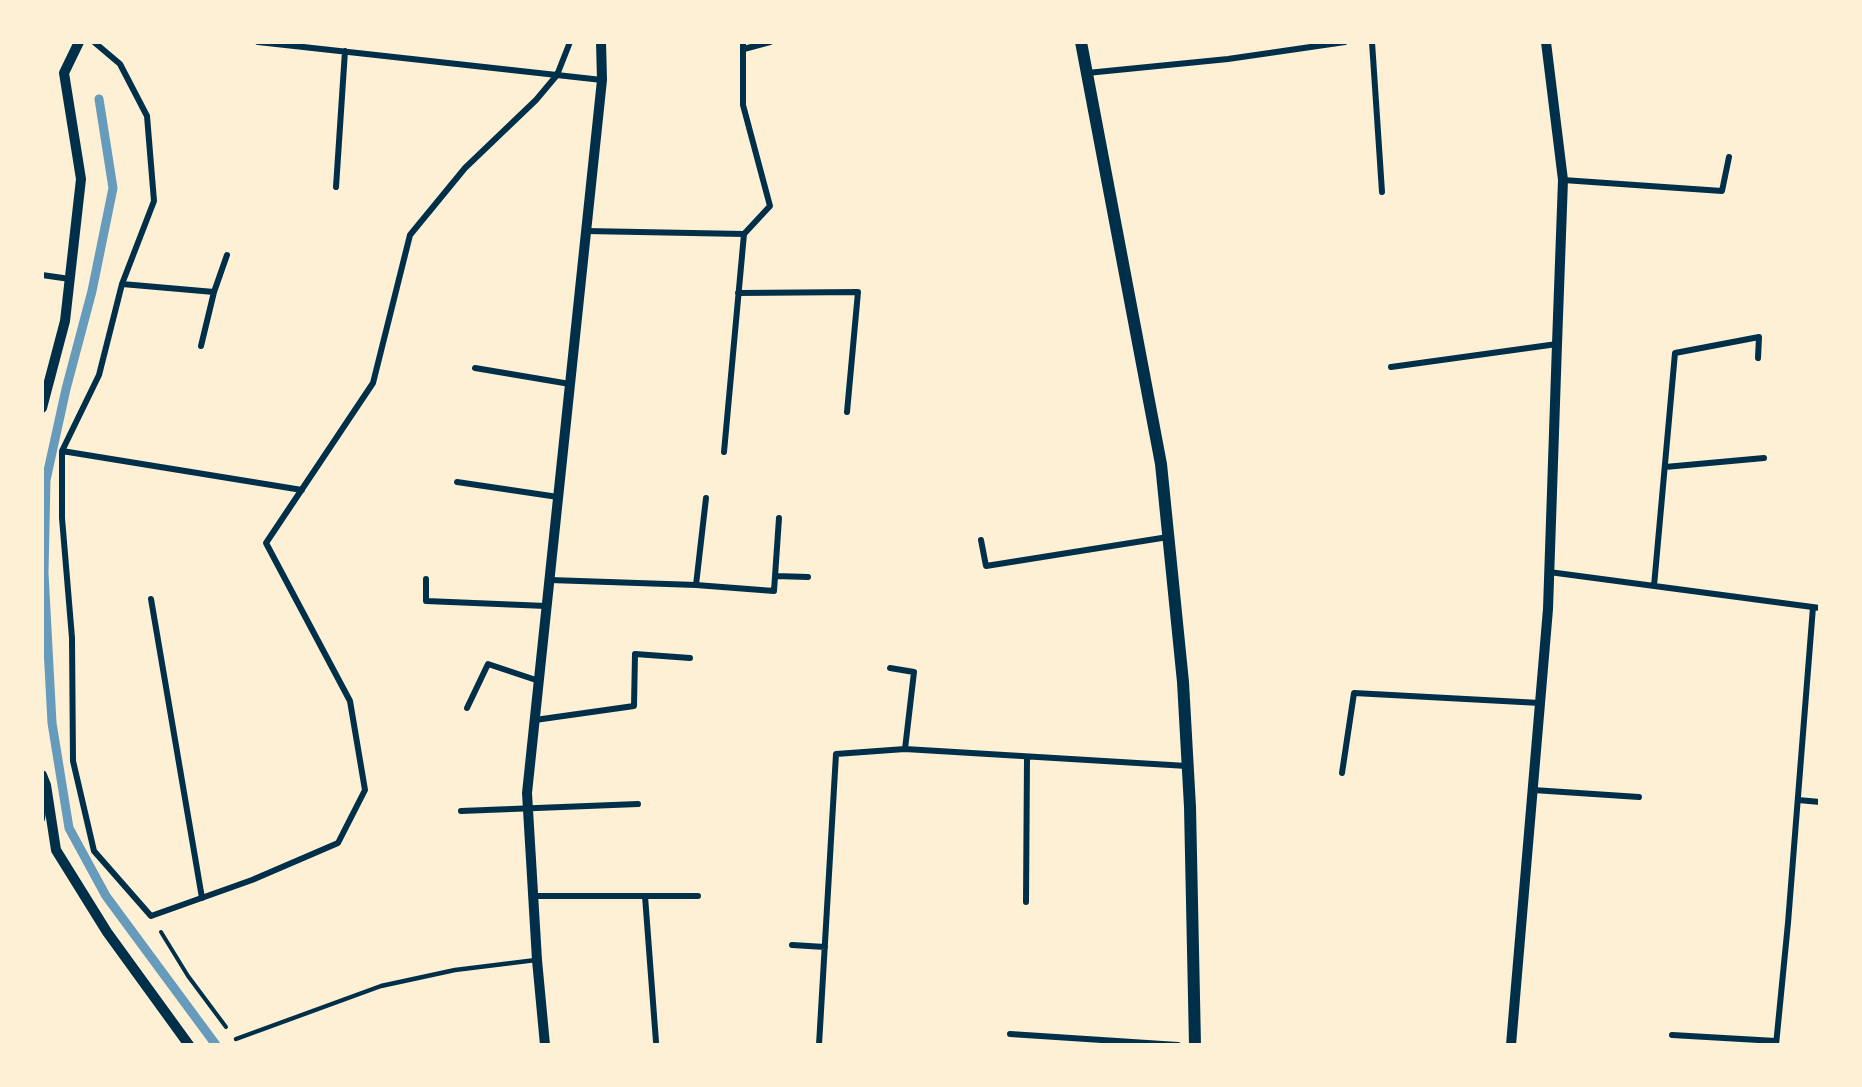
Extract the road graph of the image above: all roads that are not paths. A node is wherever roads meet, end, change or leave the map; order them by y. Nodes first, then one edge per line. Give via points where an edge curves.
1 (79, 42) edge
2 (94, 42) edge
3 (258, 42) edge
4 (570, 42) edge
5 (601, 42) edge
6 (770, 42) edge
7 (1081, 42) edge
8 (1345, 42) edge
9 (1372, 42) edge
10 (1546, 42) edge
11 (743, 45) edge
12 (345, 51) junction
13 (1087, 73) junction
14 (557, 75) junction
15 (602, 80) junction
16 (1729, 157) dead end
17 (1563, 180) junction
18 (336, 187) dead end
19 (1382, 192) dead end
20 (586, 231) junction
21 (744, 234) junction
22 (227, 255) dead end
23 (42, 275) edge
24 (70, 279) junction
25 (122, 284) junction
26 (214, 291) junction
27 (738, 293) junction
28 (1557, 344) junction
29 (201, 346) dead end
30 (1758, 358) dead end
31 (1391, 367) dead end
32 (475, 368) dead end
33 (570, 384) junction
34 (42, 408) edge
35 (847, 412) dead end
36 (62, 451) junction
37 (724, 453) dead end
38 (1764, 458) dead end
39 (1665, 467) junction
40 (457, 482) dead end
41 (302, 490) junction
42 (558, 497) junction
43 (706, 498) dead end
44 (779, 518) dead end
45 (1169, 536) junction
46 (981, 540) dead end
47 (1549, 572) junction
48 (775, 576) junction
49 (808, 577) dead end
50 (426, 579) dead end
51 (550, 580) junction
52 (696, 585) junction
53 (1654, 586) junction
54 (151, 599) dead end
55 (546, 606) junction
56 (1817, 608) edge
57 (690, 658) dead end
58 (890, 668) dead end
59 (539, 681) junction
60 (1540, 703) junction
61 (467, 708) dead end
62 (536, 720) junction
63 (905, 749) junction
64 (1027, 758) junction
65 (1188, 766) junction
66 (1342, 773) dead end
67 (44, 780) edge
68 (1533, 790) junction
69 (1639, 797) dead end
70 (1798, 800) junction
71 (1820, 802) edge
72 (638, 804) dead end
73 (528, 808) junction
74 (461, 811) dead end
75 (42, 819) edge
76 (533, 896) junction
77 (645, 896) junction
78 (698, 896) dead end
79 (202, 898) junction
80 (1026, 902) dead end
81 (792, 945) dead end
82 (825, 947) junction
83 (537, 960) junction
84 (1010, 1034) dead end
85 (1672, 1035) dead end
86 (236, 1040) road end
87 (656, 1042) dead end
88 (1776, 1043) edge
89 (189, 1045) edge
90 (545, 1045) edge
91 (819, 1045) edge
92 (1178, 1045) edge
93 (1195, 1045) edge
94 (1511, 1045) edge

1 - 24 street via 64,73 81,179
2 - 25 street via 120,64 147,116 154,201
3 - 12 street
4 - 14 street
5 - 15 street
6 - 11 street
7 - 13 main road
8 - 13 street
9 - 19 street
10 - 17 street
11 - 21 street via 743,105 770,206
12 - 14 street
12 - 18 street
13 - 45 main road via 1161,464
14 - 15 street
14 - 41 street via 465,168 410,235 373,384
15 - 20 street
16 - 17 street via 1722,191
17 - 28 street
20 - 21 street
20 - 33 street
21 - 27 street
22 - 26 street
23 - 24 street
24 - 34 street via 65,321
25 - 26 street
25 - 36 street via 99,375
26 - 29 street
27 - 35 street via 858,292
27 - 37 street
28 - 31 street
28 - 47 street
30 - 39 street via 1759,337 1675,353
32 - 33 street
33 - 42 street
36 - 41 street
36 - 79 street via 62,518 72,638 73,761 94,851 151,916
38 - 39 street
39 - 53 street
40 - 42 street
41 - 79 street via 266,543 350,701 365,790 338,843
42 - 51 street
43 - 52 street
44 - 48 street
45 - 46 street via 986,566
45 - 65 main road
47 - 53 street
47 - 60 street
48 - 49 street
48 - 52 street via 774,591
50 - 55 street via 426,601
51 - 52 street
51 - 55 street
53 - 56 street
54 - 79 street
55 - 59 street
56 - 70 street
57 - 62 street via 635,654 634,706
58 - 63 street via 914,672
59 - 61 street via 488,664
59 - 62 street
60 - 66 street via 1354,693
60 - 68 street
62 - 73 street
63 - 64 street
63 - 82 street via 836,753
64 - 65 street
64 - 80 street
65 - 93 main road
67 - 75 street
67 - 89 street via 56,850 107,932
68 - 69 street
68 - 94 street
70 - 71 street
70 - 88 street
72 - 73 street
73 - 74 street
73 - 76 street
76 - 77 street
76 - 83 street
77 - 78 street
77 - 87 street
81 - 82 street
82 - 91 street
83 - 86 lane via 455,970 381,986
83 - 90 street
84 - 92 street
85 - 88 street

